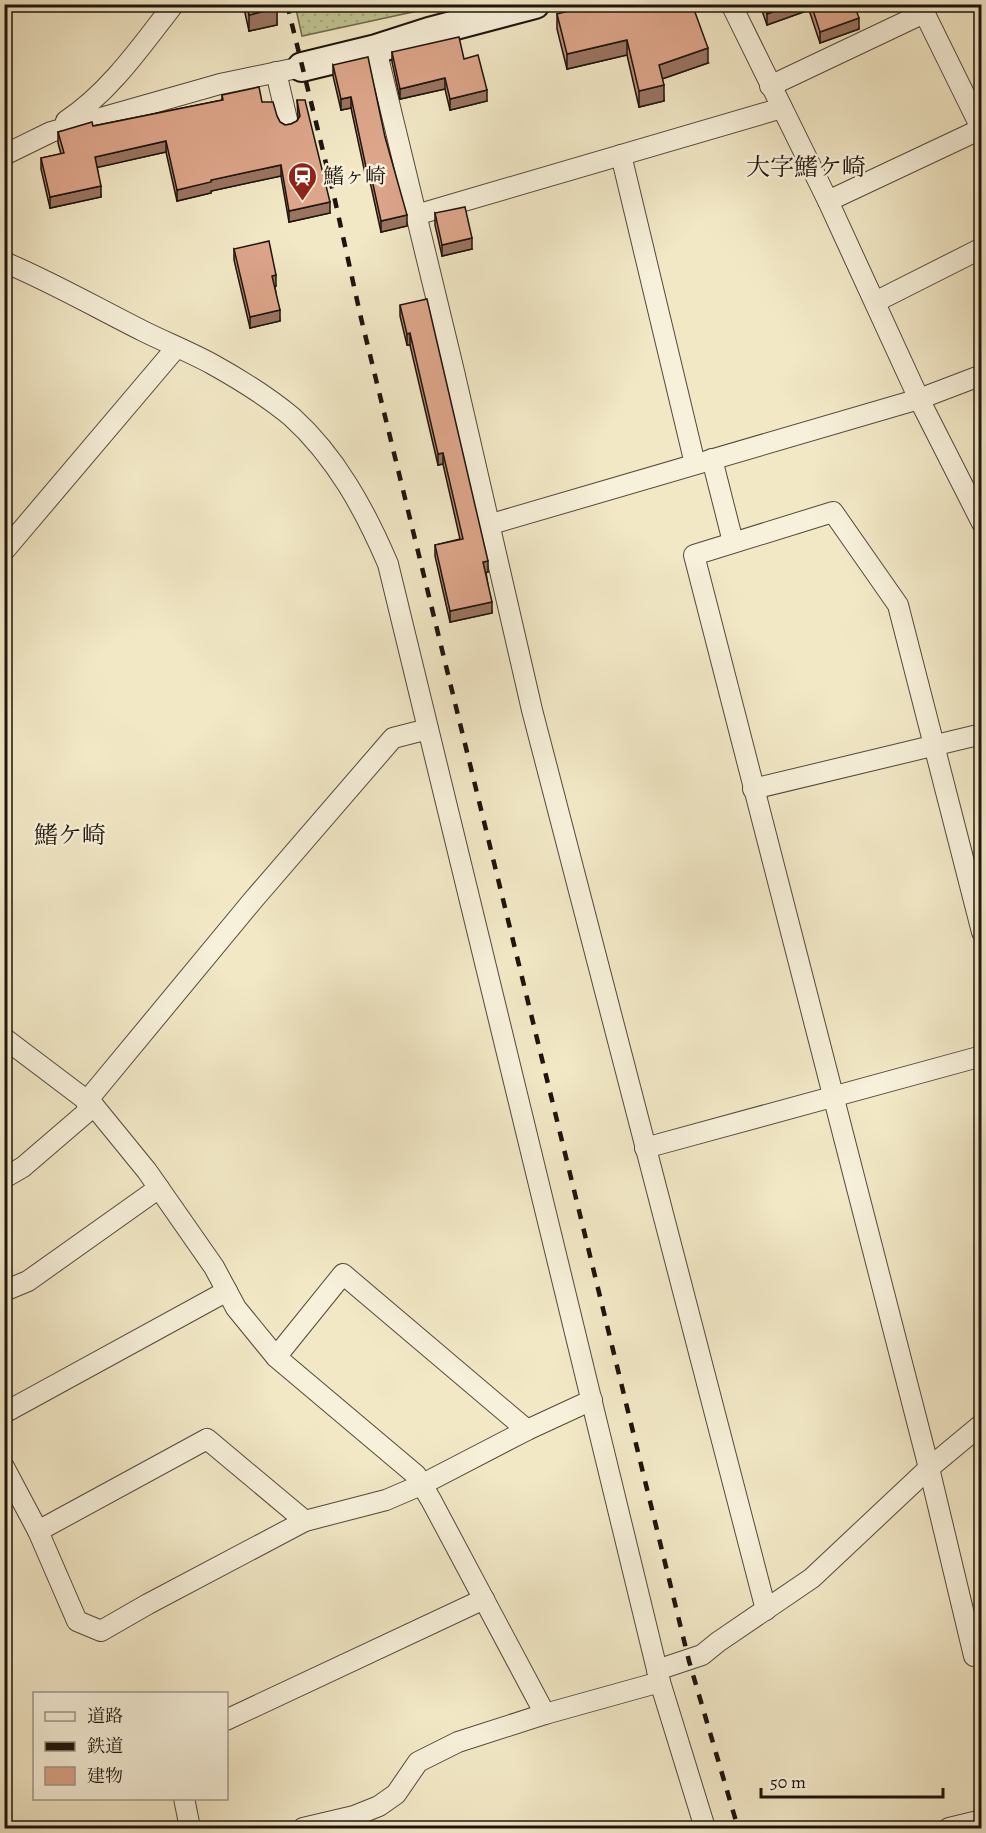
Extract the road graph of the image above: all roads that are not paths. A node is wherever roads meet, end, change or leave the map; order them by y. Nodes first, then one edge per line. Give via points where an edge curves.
1 (174, 4) edge
2 (535, 4) edge
3 (731, 4) edge
4 (922, 9) edge
5 (376, 49) junction
6 (289, 70) junction
7 (770, 86) junction
8 (782, 108) junction
9 (288, 124) edge
10 (981, 130) edge
11 (51, 132) junction
12 (4, 155) edge
13 (621, 155) junction
14 (828, 201) junction
15 (416, 215) junction
16 (981, 248) edge
17 (4, 262) edge
18 (875, 302) junction
19 (176, 348) junction
20 (981, 375) edge
21 (919, 399) junction
22 (704, 461) junction
23 (981, 523) edge
24 (488, 525) junction
25 (734, 542) junction
26 (4, 550) edge
27 (428, 729) junction
28 (981, 734) edge
29 (934, 744) junction
30 (753, 789) junction
31 (981, 932) edge
32 (4, 1038) edge
33 (981, 1056) edge
34 (833, 1096) junction
35 (90, 1104) junction
36 (645, 1148) junction
37 (4, 1178) edge
38 (159, 1188) junction
39 (4, 1291) edge
40 (227, 1291) junction
41 (276, 1357) junction
42 (592, 1400) junction
43 (4, 1413) edge
44 (981, 1424) edge
45 (526, 1430) junction
46 (4, 1467) edge
47 (929, 1468) junction
48 (421, 1485) junction
49 (305, 1521) junction
50 (38, 1531) junction
51 (484, 1599) junction
52 (766, 1610) junction
53 (981, 1653) edge
54 (659, 1676) junction
55 (545, 1714) junction
56 (228, 1719) edge
57 (184, 1800) edge
58 (981, 1820) edge
59 (190, 1828) edge
60 (303, 1828) edge
61 (705, 1828) edge
62 (949, 1828) edge

1 - 11 street via 86,108
2 - 5 street
3 - 7 street
4 - 7 street
4 - 10 street
5 - 6 street
5 - 15 street
6 - 9 street
6 - 11 street via 220,84
7 - 8 street
8 - 13 street
8 - 14 street
10 - 14 street
11 - 12 street
13 - 15 street
13 - 22 street
14 - 18 street
15 - 24 street
16 - 18 street
17 - 19 street
18 - 21 street
19 - 26 street
19 - 27 street via 243,382 291,416 352,489 388,564
20 - 21 street
21 - 22 street
21 - 23 street
22 - 24 street
22 - 25 street
24 - 36 street
25 - 29 street via 833,512 898,605
25 - 30 street via 694,555
27 - 35 street via 393,738 262,891
27 - 42 street
28 - 29 street
29 - 30 street
29 - 31 street
30 - 34 street
32 - 35 street
33 - 34 street
34 - 36 street
34 - 47 street
35 - 37 street via 23,1167
35 - 38 street
36 - 52 street
38 - 39 street via 28,1281
38 - 40 street
40 - 41 street
40 - 43 street
41 - 45 street via 343,1275
41 - 48 street via 416,1475
42 - 45 street
42 - 54 street
44 - 47 street
45 - 48 street
46 - 50 street
47 - 52 street via 812,1578
47 - 53 street via 974,1656
48 - 49 street via 386,1500
48 - 51 street
49 - 50 street via 207,1439
49 - 50 street via 101,1631 77,1621
51 - 55 street
51 - 56 street
52 - 54 street via 702,1655
54 - 55 street
54 - 61 street
55 - 60 street via 458,1742 418,1762 396,1794 379,1806
57 - 59 street
58 - 62 street

